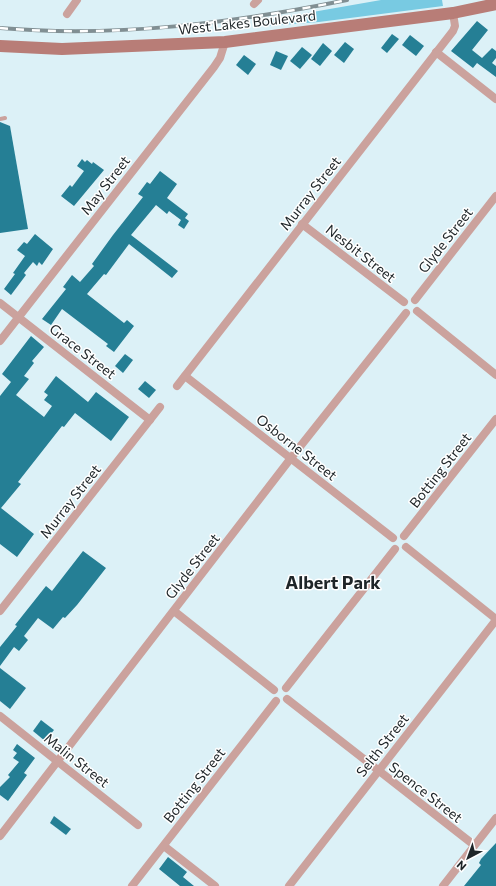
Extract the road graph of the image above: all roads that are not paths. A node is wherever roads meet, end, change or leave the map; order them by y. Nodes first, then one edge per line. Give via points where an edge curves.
1 (77, 0) edge
2 (496, 4) edge
3 (453, 13) junction
4 (67, 14) dead end
5 (225, 42) junction
6 (0, 46) edge
7 (436, 52) junction
8 (496, 99) edge
9 (5, 118) dead end
10 (0, 119) edge
11 (496, 196) edge
12 (302, 224) junction
13 (415, 300) junction
14 (404, 302) junction
15 (0, 303) edge
16 (417, 311) junction
17 (406, 313) junction
18 (19, 317) junction
19 (0, 341) edge
20 (496, 375) edge
21 (185, 376) junction
22 (177, 386) dead end
23 (160, 408) dead end
24 (496, 419) edge
25 (150, 420) junction
26 (291, 458) junction
27 (404, 536) junction
28 (393, 538) junction
29 (406, 547) junction
30 (395, 549) junction
31 (0, 611) edge
32 (174, 611) junction
33 (496, 620) edge
34 (286, 688) junction
35 (274, 690) junction
36 (287, 699) junction
37 (276, 701) junction
38 (0, 716) edge
39 (57, 762) junction
40 (378, 771) junction
41 (496, 818) edge
42 (138, 825) dead end
43 (0, 836) edge
44 (474, 845) junction
45 (164, 846) junction
46 (132, 886) edge
47 (215, 886) edge
48 (289, 886) edge
49 (443, 886) edge

1 - 4 street
2 - 3 main road, West Lakes Boulevard
3 - 5 main road, West Lakes Boulevard
3 - 7 street, Murray Street via 453,31
5 - 6 main road, West Lakes Boulevard via 62,49
5 - 18 street, May Street via 214,67
7 - 8 street
7 - 12 street, Murray Street
9 - 10 lane
11 - 13 street, Glyde Street
12 - 14 street, Nesbit Street
12 - 21 street, Murray Street
13 - 14 street via 408,299
13 - 16 street
14 - 17 street via 403,309
15 - 18 street, Grace Street
16 - 17 street
16 - 20 street
17 - 26 street, Glyde Street
18 - 19 street, May Street
18 - 25 street, Grace Street
21 - 22 street, Murray Street
21 - 26 street, Osborne Street
23 - 25 street, Murray Street
24 - 27 street, Botting Street
25 - 31 street, Murray Street
26 - 28 street, Osborne Street
26 - 32 street, Glyde Street
27 - 28 street
27 - 29 street via 407,540
28 - 30 street via 391,542
29 - 30 street via 399,551
29 - 33 street
30 - 34 street
32 - 35 street
32 - 39 street, Glyde Street
33 - 40 street, Selth Street
34 - 35 street via 278,687
34 - 36 street
35 - 37 street
36 - 37 street
36 - 40 street, Spence Street
37 - 45 street, Botting Street
38 - 39 street, Malin Street
39 - 42 street, Malin Street
39 - 43 street, Glyde Street
40 - 44 street, Spence Street
40 - 48 street, Selth Street
41 - 44 street
44 - 49 street
45 - 46 street, Botting Street
45 - 47 street

